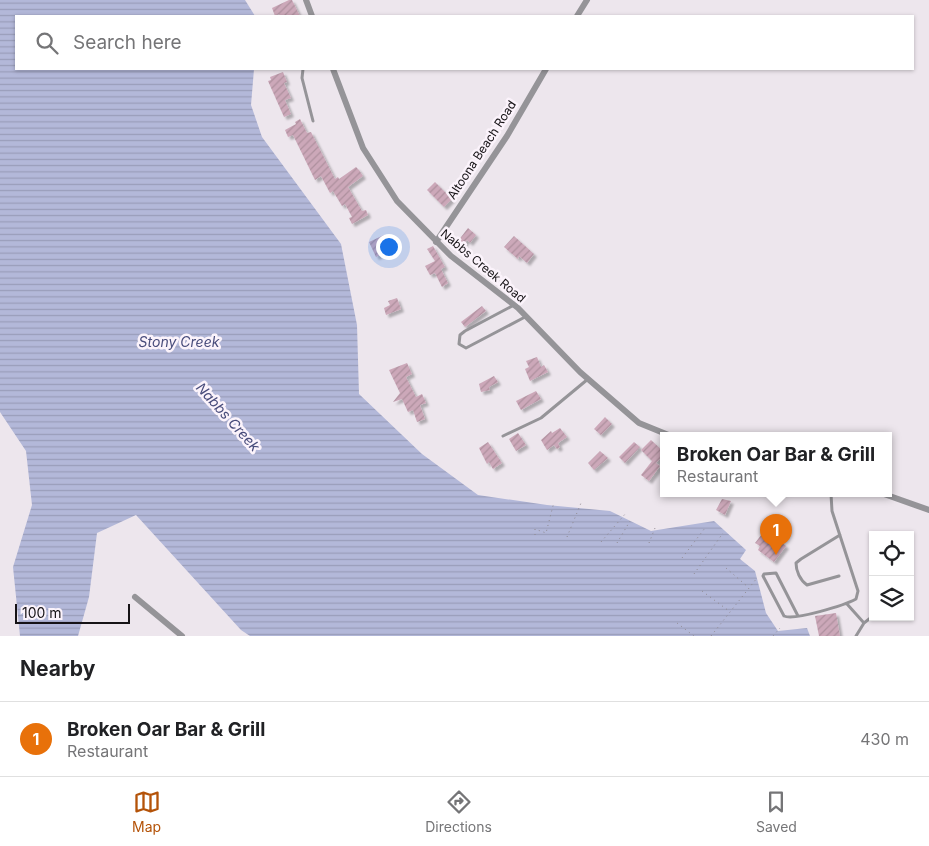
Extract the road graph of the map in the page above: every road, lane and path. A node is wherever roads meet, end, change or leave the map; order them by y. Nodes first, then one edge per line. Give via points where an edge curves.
1 (306, 0) edge
2 (587, 0) edge
3 (312, 15) edge
4 (578, 15) edge
5 (303, 70) edge
6 (333, 70) edge
7 (545, 70) edge
8 (314, 121) dead end
9 (436, 242) junction
10 (514, 305) junction
11 (526, 316) junction
12 (588, 379) junction
13 (661, 432) edge
14 (503, 436) dead end
15 (831, 497) edge
16 (892, 497) edge
17 (554, 502) dead end
18 (581, 503) dead end
19 (929, 510) edge
20 (626, 513) dead end
21 (630, 521) dead end
22 (655, 528) dead end
23 (704, 528) dead end
24 (723, 533) dead end
25 (535, 535) dead end
26 (840, 535) junction
27 (567, 538) dead end
28 (601, 542) dead end
29 (617, 543) dead end
30 (649, 543) dead end
31 (682, 558) dead end
32 (726, 568) dead end
33 (694, 574) dead end
34 (759, 575) dead end
35 (839, 576) dead end
36 (749, 587) junction
37 (702, 591) dead end
38 (135, 597) dead end
39 (847, 604) junction
40 (730, 612) junction
41 (798, 616) junction
42 (869, 619) edge
43 (677, 623) dead end
44 (864, 623) junction
45 (780, 628) dead end
46 (182, 636) edge
47 (694, 636) edge
48 (711, 636) edge
49 (773, 636) edge
50 (856, 636) edge

1 - 3 street
2 - 4 street
5 - 8 lane via 302,78
6 - 9 street, Nabbs Creek Road via 363,148 397,200
7 - 9 street, Altoona Beach Road via 507,136
9 - 10 street, Nabbs Creek Road
10 - 11 street, Nabbs Creek Road
10 - 11 lane via 465,331 460,335 459,344 466,348
11 - 12 street, Nabbs Creek Road
12 - 13 street, Nabbs Creek Road via 639,423
12 - 14 lane via 540,418
15 - 26 lane
16 - 19 street
17 - 25 path via 546,533 535,529
18 - 27 path
20 - 28 path
21 - 29 path
22 - 30 path
23 - 31 path
24 - 33 path
26 - 35 lane via 796,563 802,582 807,585
26 - 39 lane via 858,591 856,599
32 - 36 path
34 - 36 path
36 - 40 path
37 - 40 path
38 - 46 street
39 - 41 lane
39 - 44 lane
40 - 48 path
41 - 41 lane via 776,573 764,574 784,616
42 - 44 lane
43 - 47 path
44 - 50 lane
45 - 49 path

